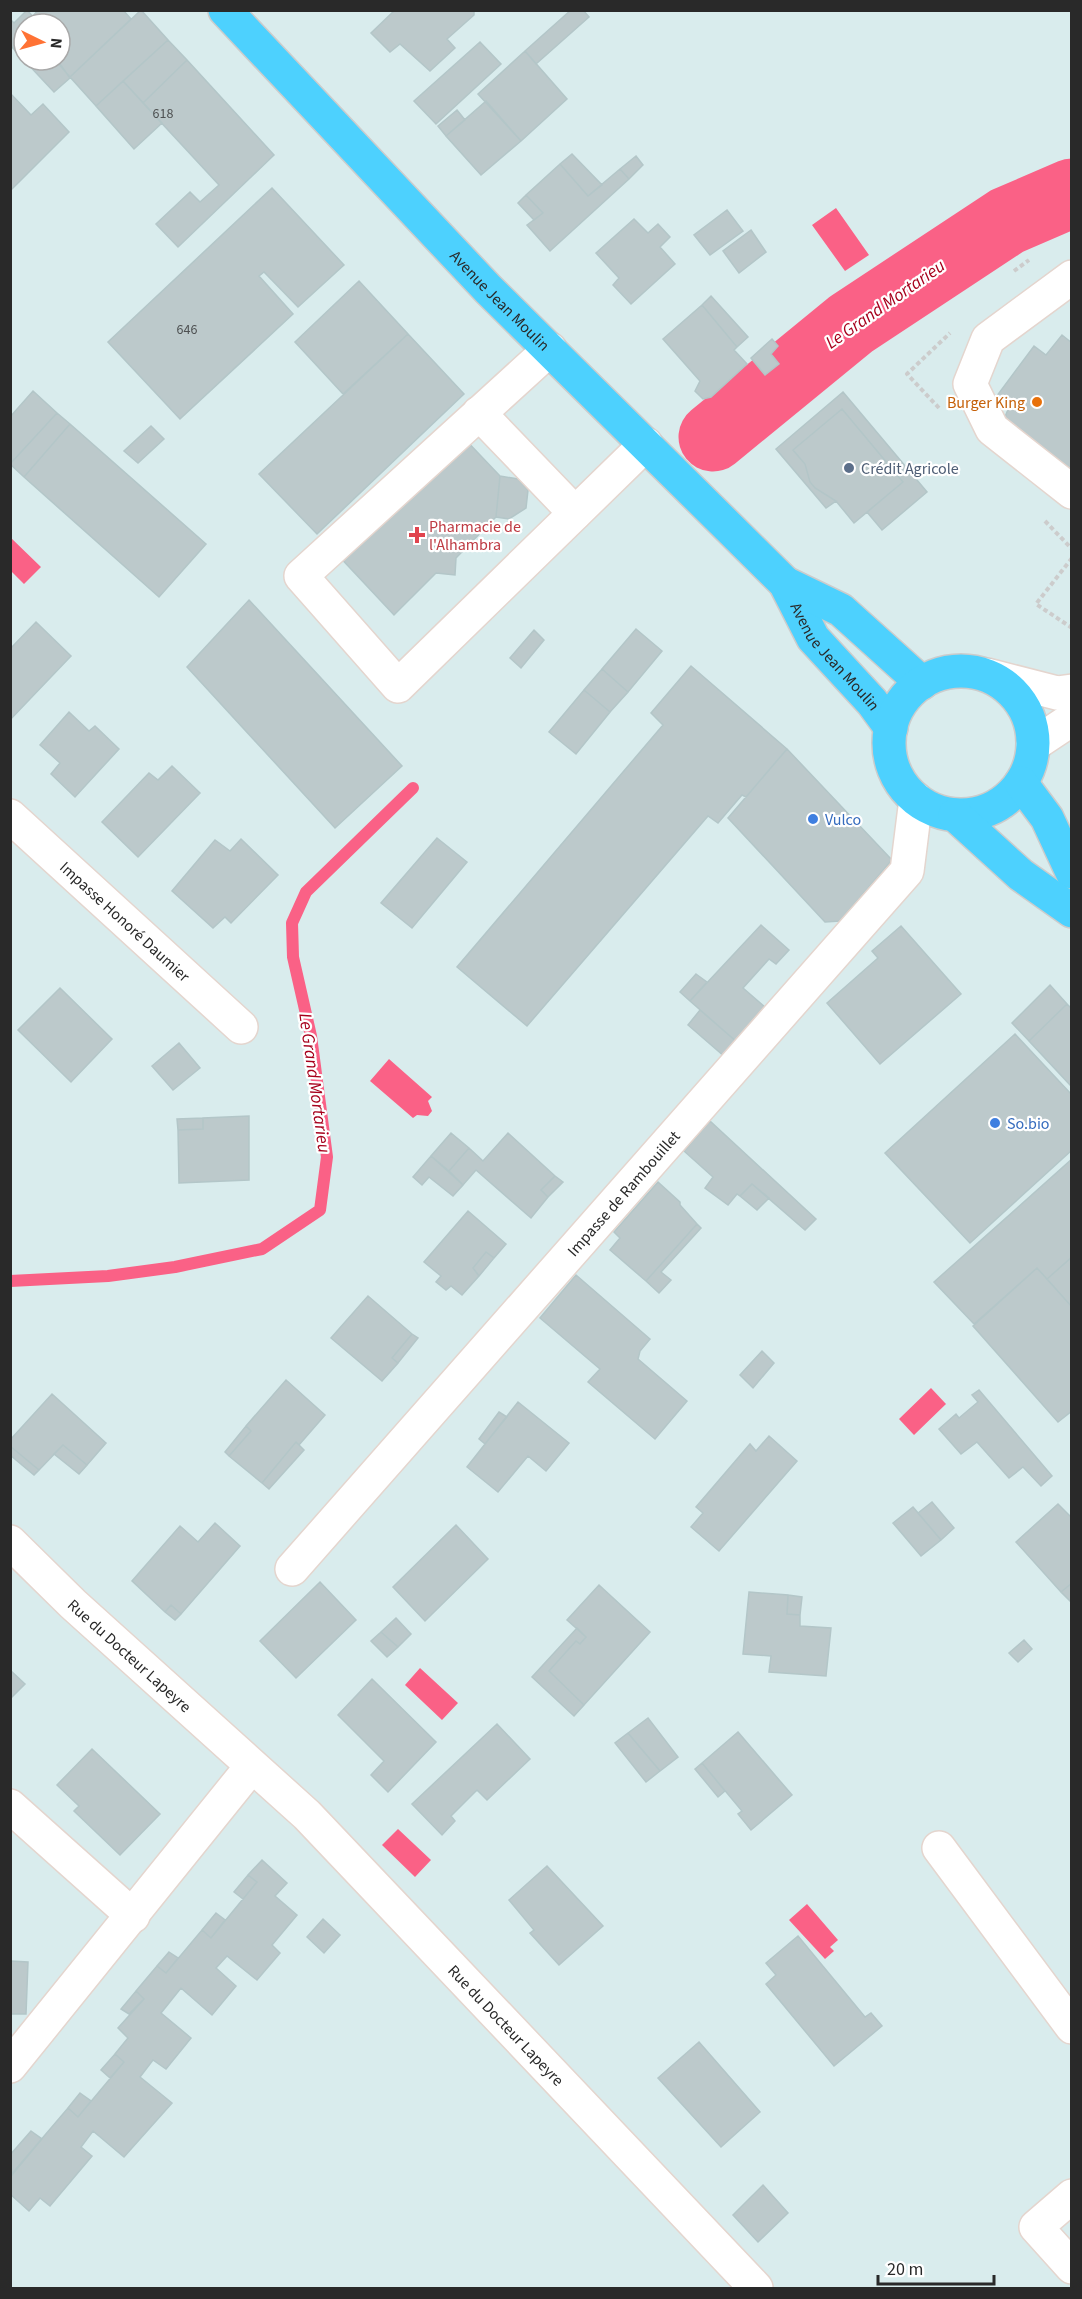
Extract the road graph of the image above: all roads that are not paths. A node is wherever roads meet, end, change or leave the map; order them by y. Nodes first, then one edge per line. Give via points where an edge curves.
1 (225, 10) edge
2 (1071, 277) edge
3 (550, 349) junction
4 (479, 413) junction
5 (646, 444) junction
6 (1071, 492) edge
7 (575, 513) junction
8 (785, 583) junction
9 (987, 675) junction
10 (922, 683) junction
11 (1071, 692) edge
12 (1071, 718) edge
13 (891, 728) junction
14 (1034, 745) junction
15 (1021, 783) junction
16 (916, 799) junction
17 (955, 815) junction
18 (10, 816) edge
19 (1071, 872) edge
20 (1071, 911) edge
21 (241, 1027) dead end
22 (10, 1542) edge
23 (292, 1569) dead end
24 (252, 1766) junction
25 (10, 1806) edge
26 (939, 1848) dead end
27 (133, 1916) junction
28 (1071, 2027) edge
29 (10, 2066) edge
30 (1071, 2196) edge
31 (1071, 2267) edge
32 (756, 2289) edge

1 - 3 main road, Avenue Jean Moulin via 488,289
2 - 6 street via 988,339 970,384 992,429
3 - 4 street
3 - 5 main road, Avenue Jean Moulin
4 - 7 street
4 - 7 street via 301,576 398,687
5 - 7 street
5 - 8 main road, Avenue Jean Moulin
8 - 10 main road, Avenue Jean Moulin via 841,610
8 - 13 main road, Avenue Jean Moulin via 813,638
9 - 10 main road via 952,672
9 - 11 street via 1057,693
9 - 14 main road via 1018,698 1029,719
10 - 13 main road via 908,695
12 - 14 street
13 - 16 main road via 889,748 893,766
14 - 15 main road
15 - 17 main road via 993,808
15 - 19 main road via 1047,818
16 - 17 main road via 934,810
16 - 23 street, Impasse de Rambouillet via 907,871
17 - 20 main road via 1021,874
18 - 21 street, Impasse Honoré Daumier
22 - 24 street, Rue du Docteur Lapeyre via 72,1604
24 - 27 street
24 - 32 street, Rue du Docteur Lapeyre via 307,1815 402,1913
25 - 27 street
26 - 28 street
27 - 29 street
30 - 31 street via 1036,2227

